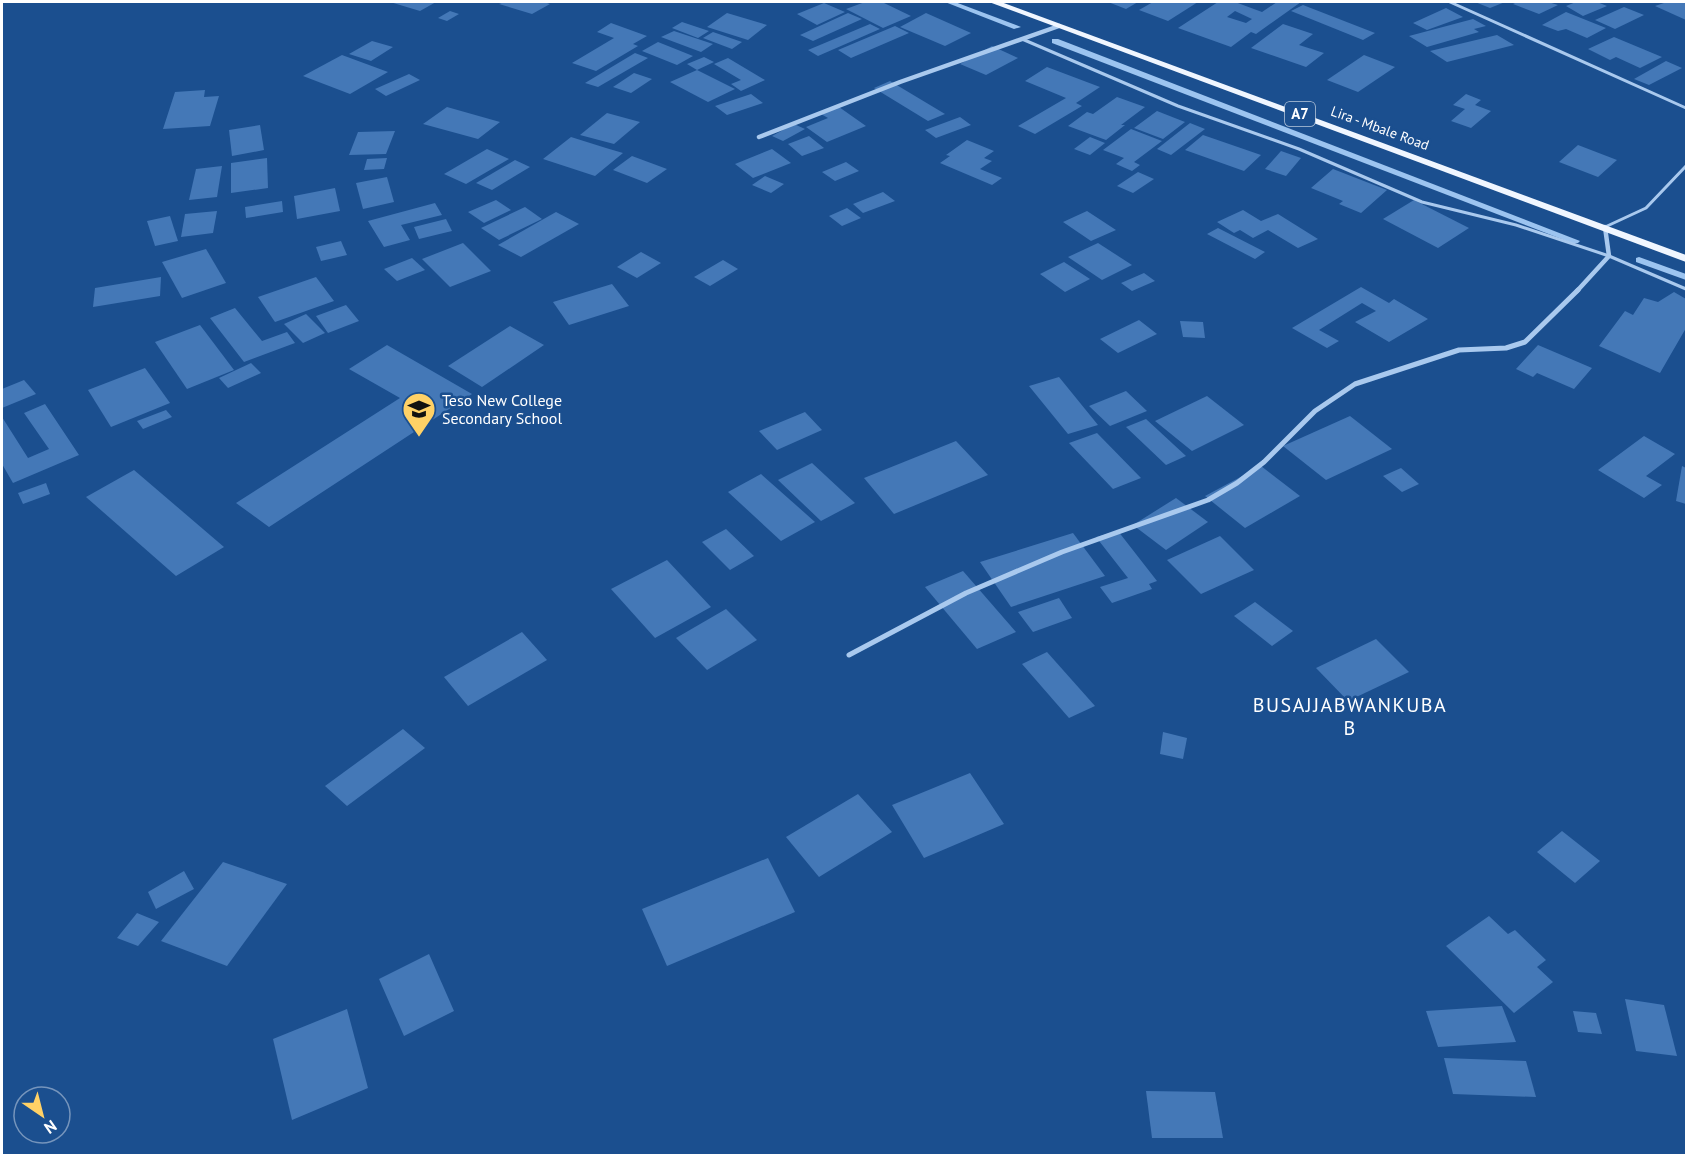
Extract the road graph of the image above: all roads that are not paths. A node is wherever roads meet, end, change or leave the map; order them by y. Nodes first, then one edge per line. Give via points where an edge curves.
1 (994, 2) edge
2 (1450, 2) edge
3 (1059, 26) junction
4 (1022, 39) junction
5 (1686, 108) edge
6 (759, 137) dead end
7 (1686, 166) edge
8 (1605, 227) junction
9 (1609, 256) junction
10 (1686, 259) edge
11 (1686, 289) edge
12 (849, 655) dead end

1 - 3 main road, Lira - Mbale Road / A7
2 - 5 lane
3 - 4 street
3 - 8 main road, Lira - Mbale Road / A7
4 - 6 street
4 - 9 lane via 1178,106 1299,149 1422,202 1516,225
7 - 8 lane via 1646,207
8 - 9 street
8 - 10 main road, Lira - Mbale Road / A7
9 - 11 lane
9 - 12 street via 1525,342 1506,348 1459,350 1355,384 1315,411 1264,462 1208,500 1062,552 966,592

